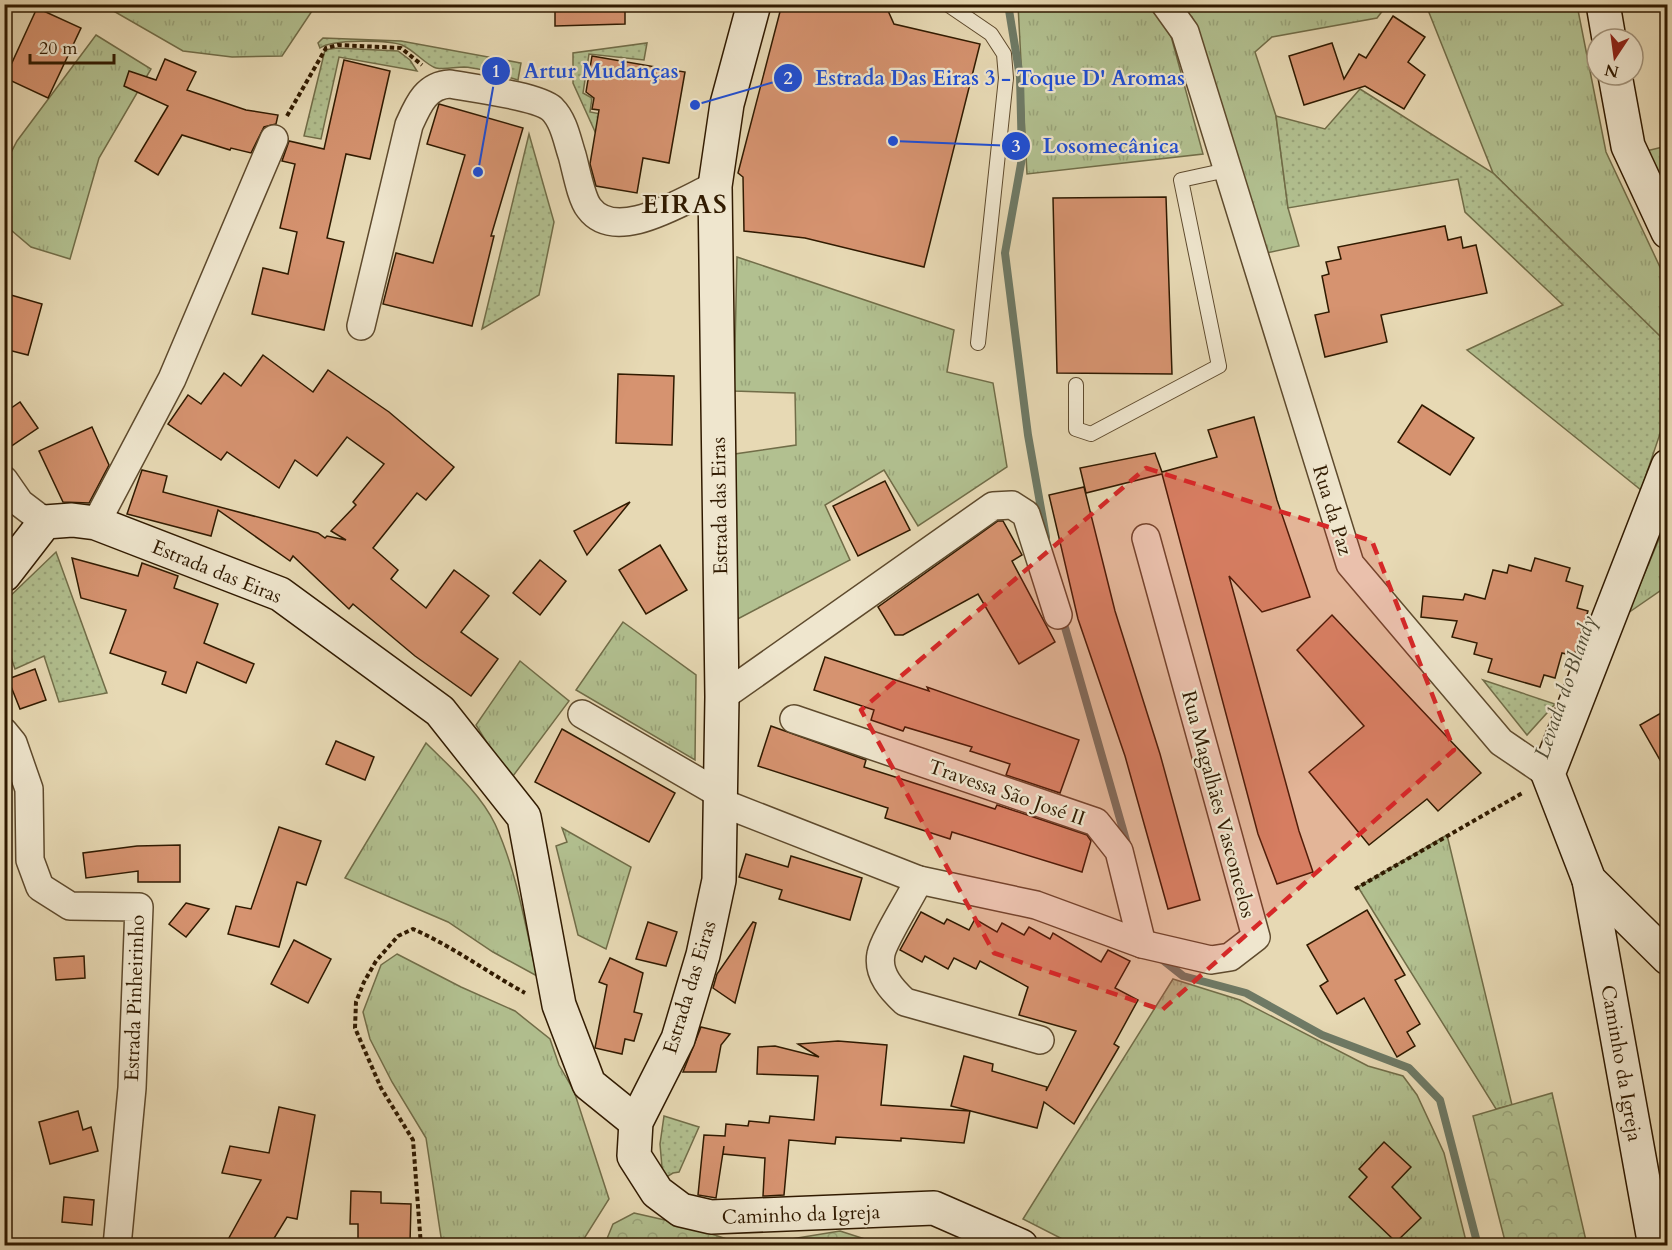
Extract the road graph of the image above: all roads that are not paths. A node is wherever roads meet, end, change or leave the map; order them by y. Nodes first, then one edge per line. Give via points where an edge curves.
1 (754, 4) edge
2 (947, 4) edge
3 (1165, 4) edge
4 (1603, 4) edge
5 (1607, 27) edge
6 (1617, 87) edge
7 (274, 139) road end
8 (1227, 170) junction
9 (715, 186) junction
10 (1668, 232) edge
11 (361, 326) dead end
12 (978, 344) dead end
13 (1076, 386) dead end
14 (1668, 466) edge
15 (4, 480) edge
16 (45, 522) junction
17 (96, 524) junction
18 (1146, 538) dead end
19 (4, 576) edge
20 (1058, 615) dead end
21 (722, 697) junction
22 (582, 714) dead end
23 (794, 719) dead end
24 (4, 732) edge
25 (1536, 783) junction
26 (720, 798) junction
27 (919, 880) junction
28 (1589, 880) junction
29 (1142, 944) junction
30 (1668, 958) edge
31 (1041, 1040) dead end
32 (636, 1122) junction
33 (117, 1245) edge
34 (1021, 1245) edge
35 (1655, 1245) edge

1 - 9 street, Estrada das Eiras via 727,104
2 - 12 lane via 991,34 1004,54 1006,78
3 - 8 street, Rua da Paz via 1185,32
4 - 5 street
6 - 10 street via 1628,146
7 - 17 street via 172,379
8 - 13 lane via 1181,180 1219,366 1090,434 1076,429
8 - 25 street, Rua da Paz via 1350,564
9 - 11 street via 636,222 601,218 589,208 562,126 551,109 534,100 437,85 419,102 409,124
9 - 21 street, Estrada das Eiras
14 - 25 street
15 - 16 street via 20,503
16 - 17 street, Estrada das Eiras via 72,520
16 - 19 street
17 - 32 street, Estrada das Eiras via 280,594 440,711 524,817 560,1005 589,1084
18 - 29 street, Rua Magalhães Vasconcelos via 1256,938 1230,957 1211,960
20 - 21 street via 1026,513 1012,505 993,506
21 - 26 street, Estrada das Eiras
22 - 26 street, Rua Magalhães Vasconcelos
23 - 29 street, Travessa São José II via 1096,822 1119,851
24 - 33 street, Estrada Pinheirinho via 13,743 29,789 30,861 40,887 70,906 140,907 132,1088
25 - 28 street
26 - 27 street, Rua Magalhães Vasconcelos
26 - 32 street, Estrada das Eiras via 719,879 703,956 678,1039
27 - 29 street, Rua Magalhães Vasconcelos via 1036,905
27 - 31 street via 881,954 890,988 905,1002
28 - 30 street
28 - 35 street, Caminho da Igreja
32 - 34 street, Caminho da Igreja via 634,1156 657,1192 681,1210 711,1217 934,1208

